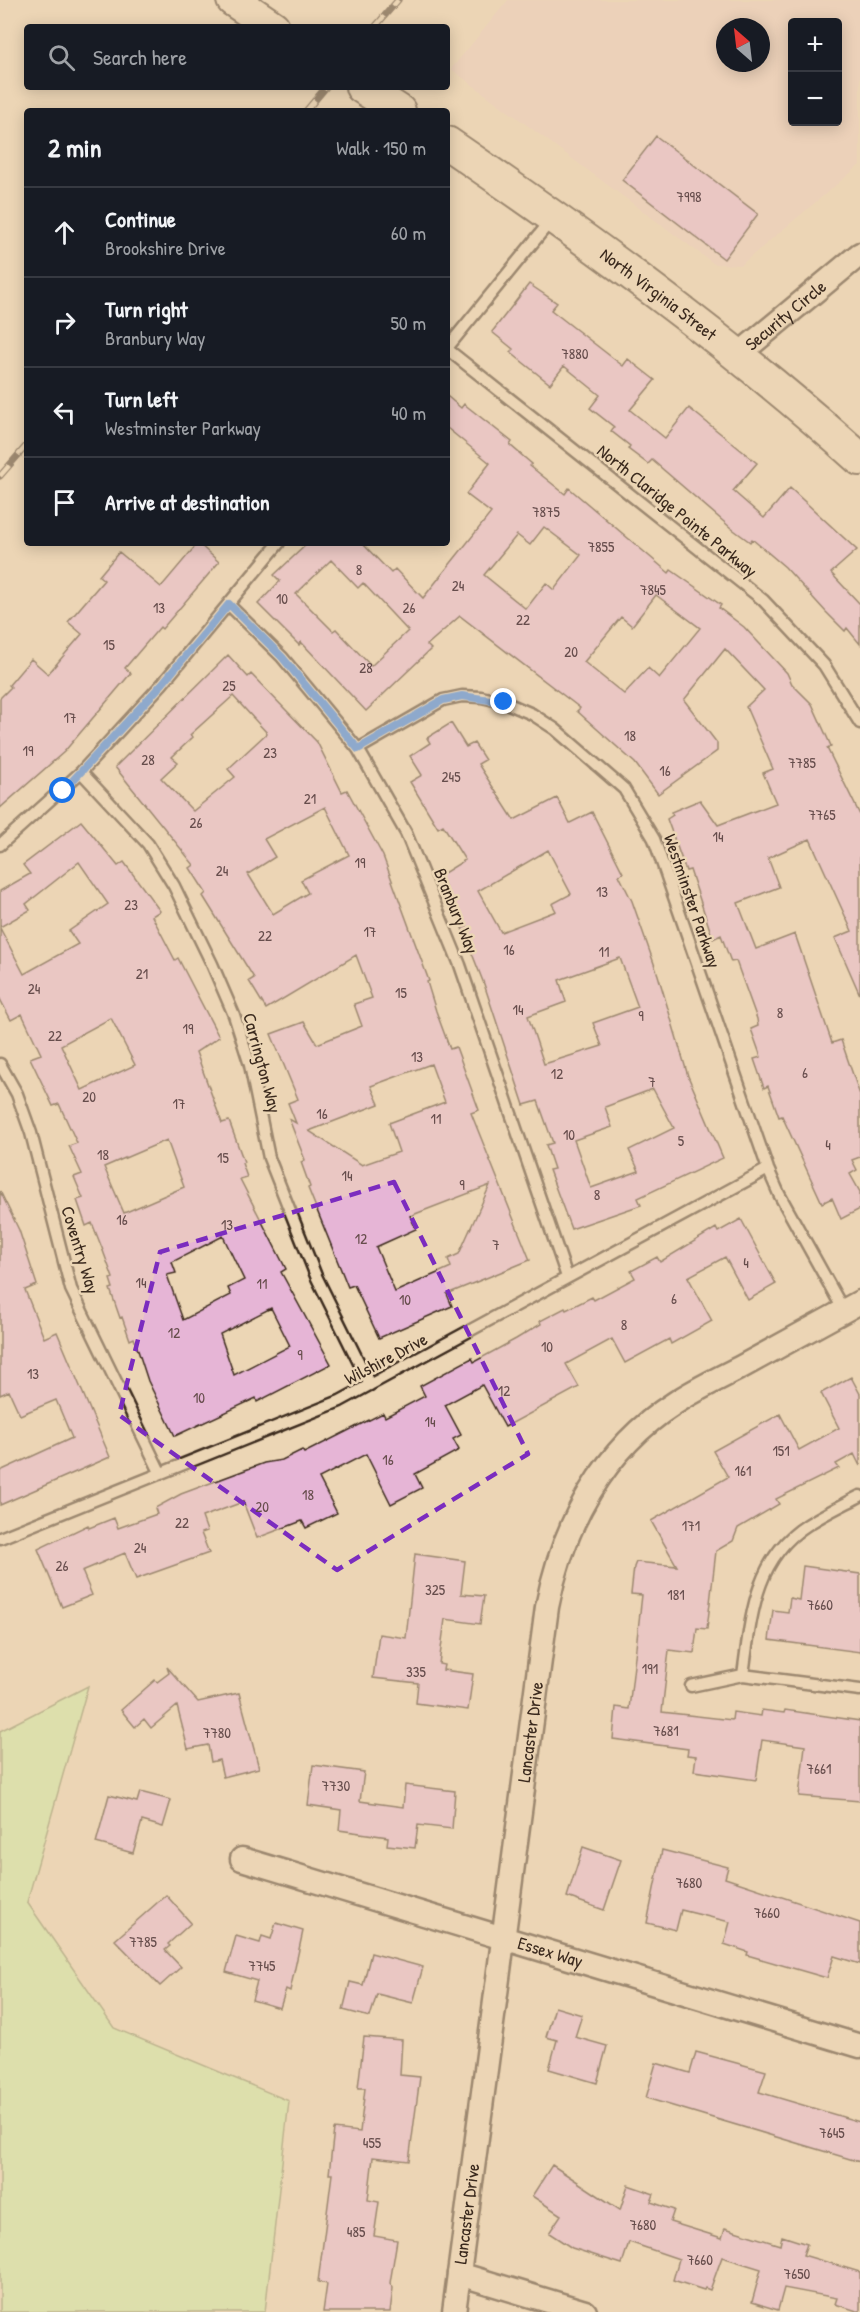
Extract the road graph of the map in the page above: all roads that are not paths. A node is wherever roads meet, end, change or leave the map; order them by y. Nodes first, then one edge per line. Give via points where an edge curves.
1 (233, 0) edge
2 (269, 24) edge
3 (367, 90) edge
4 (394, 108) edge
5 (450, 145) edge
6 (554, 216) junction
7 (860, 254) edge
8 (450, 345) edge
9 (450, 351) edge
10 (738, 355) junction
11 (860, 459) edge
12 (277, 546) edge
13 (229, 604) junction
14 (860, 723) edge
15 (358, 749) junction
16 (81, 772) junction
17 (0, 844) edge
18 (0, 1064) edge
19 (768, 1169) junction
20 (567, 1277) junction
21 (852, 1307) edge
22 (370, 1385) junction
23 (160, 1472) junction
24 (860, 1496) edge
25 (0, 1538) edge
26 (743, 1675) junction
27 (691, 1686) dead end
28 (860, 1690) edge
29 (242, 1859) dead end
30 (503, 1938) junction
31 (860, 2046) edge
32 (459, 2274) junction
33 (454, 2312) edge
34 (585, 2312) edge

1 - 2 main road
3 - 4 main road
5 - 6 main road, North Virginia Street
6 - 8 lane
6 - 10 main road, North Virginia Street
7 - 10 street, Security Circle
9 - 14 lane, North Claridge Pointe Parkway via 763,600 824,665
10 - 11 main road, North Virginia Street
12 - 13 lane
13 - 15 lane, Branbury Way via 282,657
13 - 16 lane
15 - 19 lane, Westminster Parkway via 443,700 481,697 522,710 555,729 624,789 654,839
15 - 20 lane, Branbury Way via 406,833 425,876 460,965
16 - 17 lane
16 - 22 lane, Carrington Way via 148,844 174,886 212,964 250,1065 268,1158 316,1276
18 - 23 lane, Coventry Way via 31,1133 71,1289
19 - 20 lane, Wilshire Drive
19 - 21 lane, Westminster Parkway via 779,1194
20 - 22 lane, Wilshire Drive
21 - 30 street, Lancaster Drive via 674,1403 611,1460 586,1495 567,1533 547,1607
22 - 23 lane, Wilshire Drive via 340,1401
23 - 25 lane, Wilshire Drive
24 - 26 lane via 806,1525 783,1545 766,1569 755,1595
26 - 27 lane
26 - 28 lane
29 - 30 street, Essex Way
30 - 31 street, Essex Way
30 - 32 street, Lancaster Drive
32 - 33 street, Lancaster Drive
32 - 34 street

